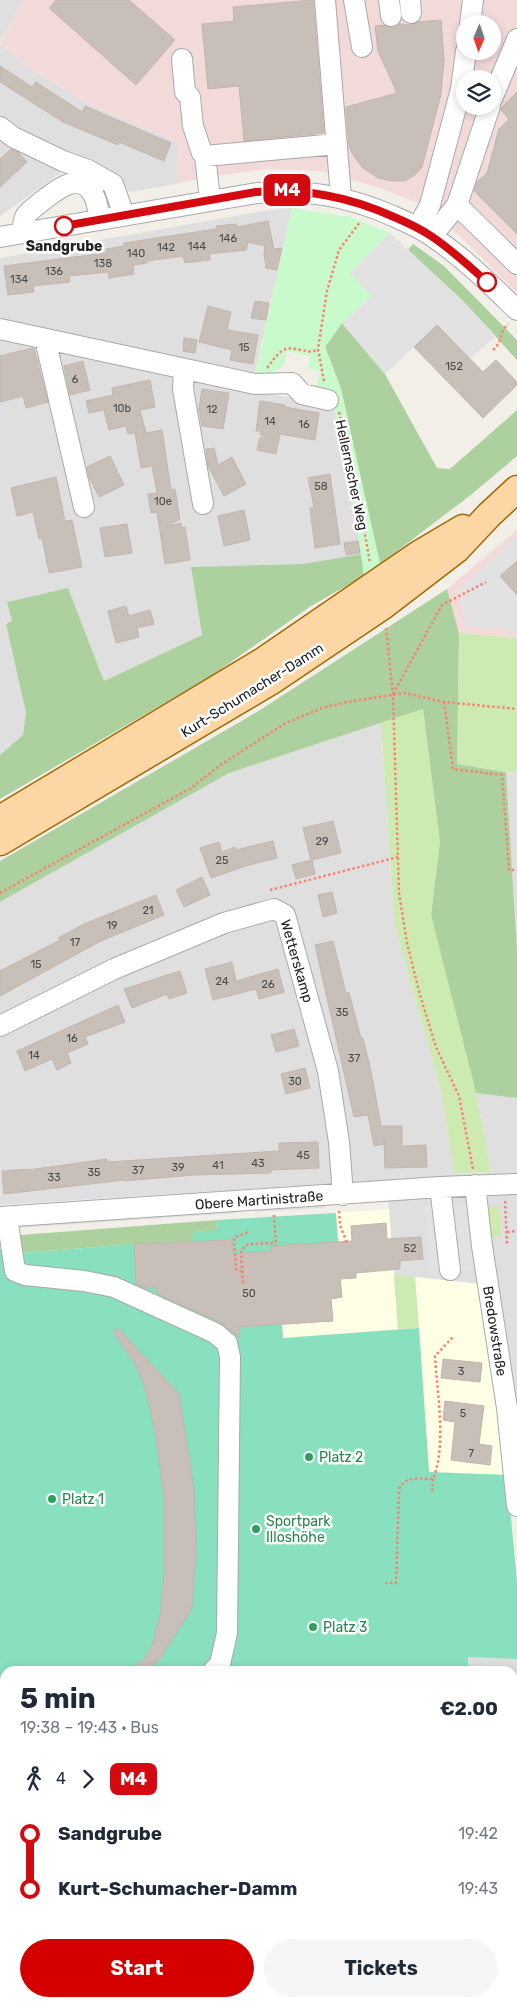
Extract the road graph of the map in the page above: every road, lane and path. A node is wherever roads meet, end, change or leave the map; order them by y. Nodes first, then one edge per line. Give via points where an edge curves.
1 (354, 0) edge
2 (473, 0) edge
3 (331, 3) edge
4 (471, 15) edge
5 (517, 39) edge
6 (362, 47) dead end
7 (182, 59) dead end
8 (465, 60) edge
9 (501, 77) edge
10 (487, 115) edge
11 (0, 127) edge
12 (337, 144) junction
13 (205, 156) junction
14 (341, 197) junction
15 (210, 199) junction
16 (457, 205) junction
17 (371, 206) junction
18 (124, 216) junction
19 (100, 220) junction
20 (425, 232) junction
21 (22, 233) junction
22 (0, 237) edge
23 (517, 264) edge
24 (514, 316) edge
25 (0, 329) edge
26 (45, 339) junction
27 (318, 349) junction
28 (493, 350) dead end
29 (184, 369) junction
30 (255, 384) junction
31 (328, 394) junction
32 (517, 489) edge
33 (203, 504) dead end
34 (84, 507) dead end
35 (486, 582) dead end
36 (378, 596) junction
37 (393, 695) junction
38 (444, 702) junction
39 (517, 709) edge
40 (0, 819) edge
41 (0, 842) edge
42 (398, 856) junction
43 (517, 870) edge
44 (0, 893) edge
45 (272, 899) junction
46 (0, 1026) edge
47 (475, 1185) junction
48 (440, 1187) junction
49 (511, 1191) edge
50 (341, 1202) junction
51 (274, 1214) dead end
52 (4, 1217) edge
53 (517, 1231) edge
54 (248, 1232) dead end
55 (507, 1232) junction
56 (347, 1243) dead end
57 (507, 1244) dead end
58 (450, 1270) dead end
59 (242, 1272) junction
60 (243, 1283) dead end
61 (453, 1337) dead end
62 (432, 1479) junction
63 (432, 1491) dead end
64 (517, 1506) edge
65 (385, 1583) dead end
66 (218, 1666) edge

1 - 6 street
2 - 4 street
3 - 12 street
5 - 9 street
7 - 13 street via 193,126
8 - 20 street via 461,89
10 - 16 street
11 - 18 street via 13,137 113,184
12 - 13 street
12 - 14 street
13 - 15 street
14 - 15 street via 286,190
14 - 17 street
15 - 18 street
16 - 20 street
16 - 23 street
17 - 20 street
17 - 27 path via 339,250 327,291
18 - 19 street
19 - 21 street
19 - 21 street via 90,188 72,183 63,186 32,210 25,218
20 - 24 street
21 - 22 street
24 - 28 path
25 - 26 street
26 - 29 street
26 - 34 street
27 - 30 path via 312,352 288,348 280,351
27 - 31 path
29 - 30 street
29 - 33 street via 182,389
30 - 31 street via 292,383 302,394
31 - 36 path, Hellernscher Weg via 337,403
32 - 36 main road, Kurt-Schumacher-Damm via 456,550
35 - 37 path via 442,606
36 - 37 path
36 - 40 main road, Kurt-Schumacher-Damm
36 - 41 main road, Kurt-Schumacher-Damm via 273,680
37 - 38 path via 404,693
37 - 42 path
37 - 44 path via 322,708 286,723 190,788
38 - 39 path
38 - 43 path via 453,768 502,775 509,870
42 - 45 path
42 - 47 path via 399,893 407,943 436,1047 459,1096
45 - 46 street, Wetterskamp via 114,969
45 - 50 street, Wetterskamp via 285,915 328,1071 339,1142
47 - 48 street, Obere Martinistraße
47 - 49 street, Obere Martinistraße
47 - 64 street, Bredowstraße via 507,1408
48 - 50 street, Obere Martinistraße
48 - 58 street
49 - 55 path
50 - 52 street, Obere Martinistraße
50 - 56 path via 340,1225
51 - 59 path via 276,1244 248,1244 242,1250
52 - 66 street via 15,1272 114,1287 215,1333 226,1343 230,1357 227,1633
53 - 55 path
54 - 59 path via 234,1238 236,1269
55 - 57 path
59 - 60 path
61 - 62 path via 435,1356 440,1444
62 - 63 path
62 - 65 path via 401,1482 396,1583

